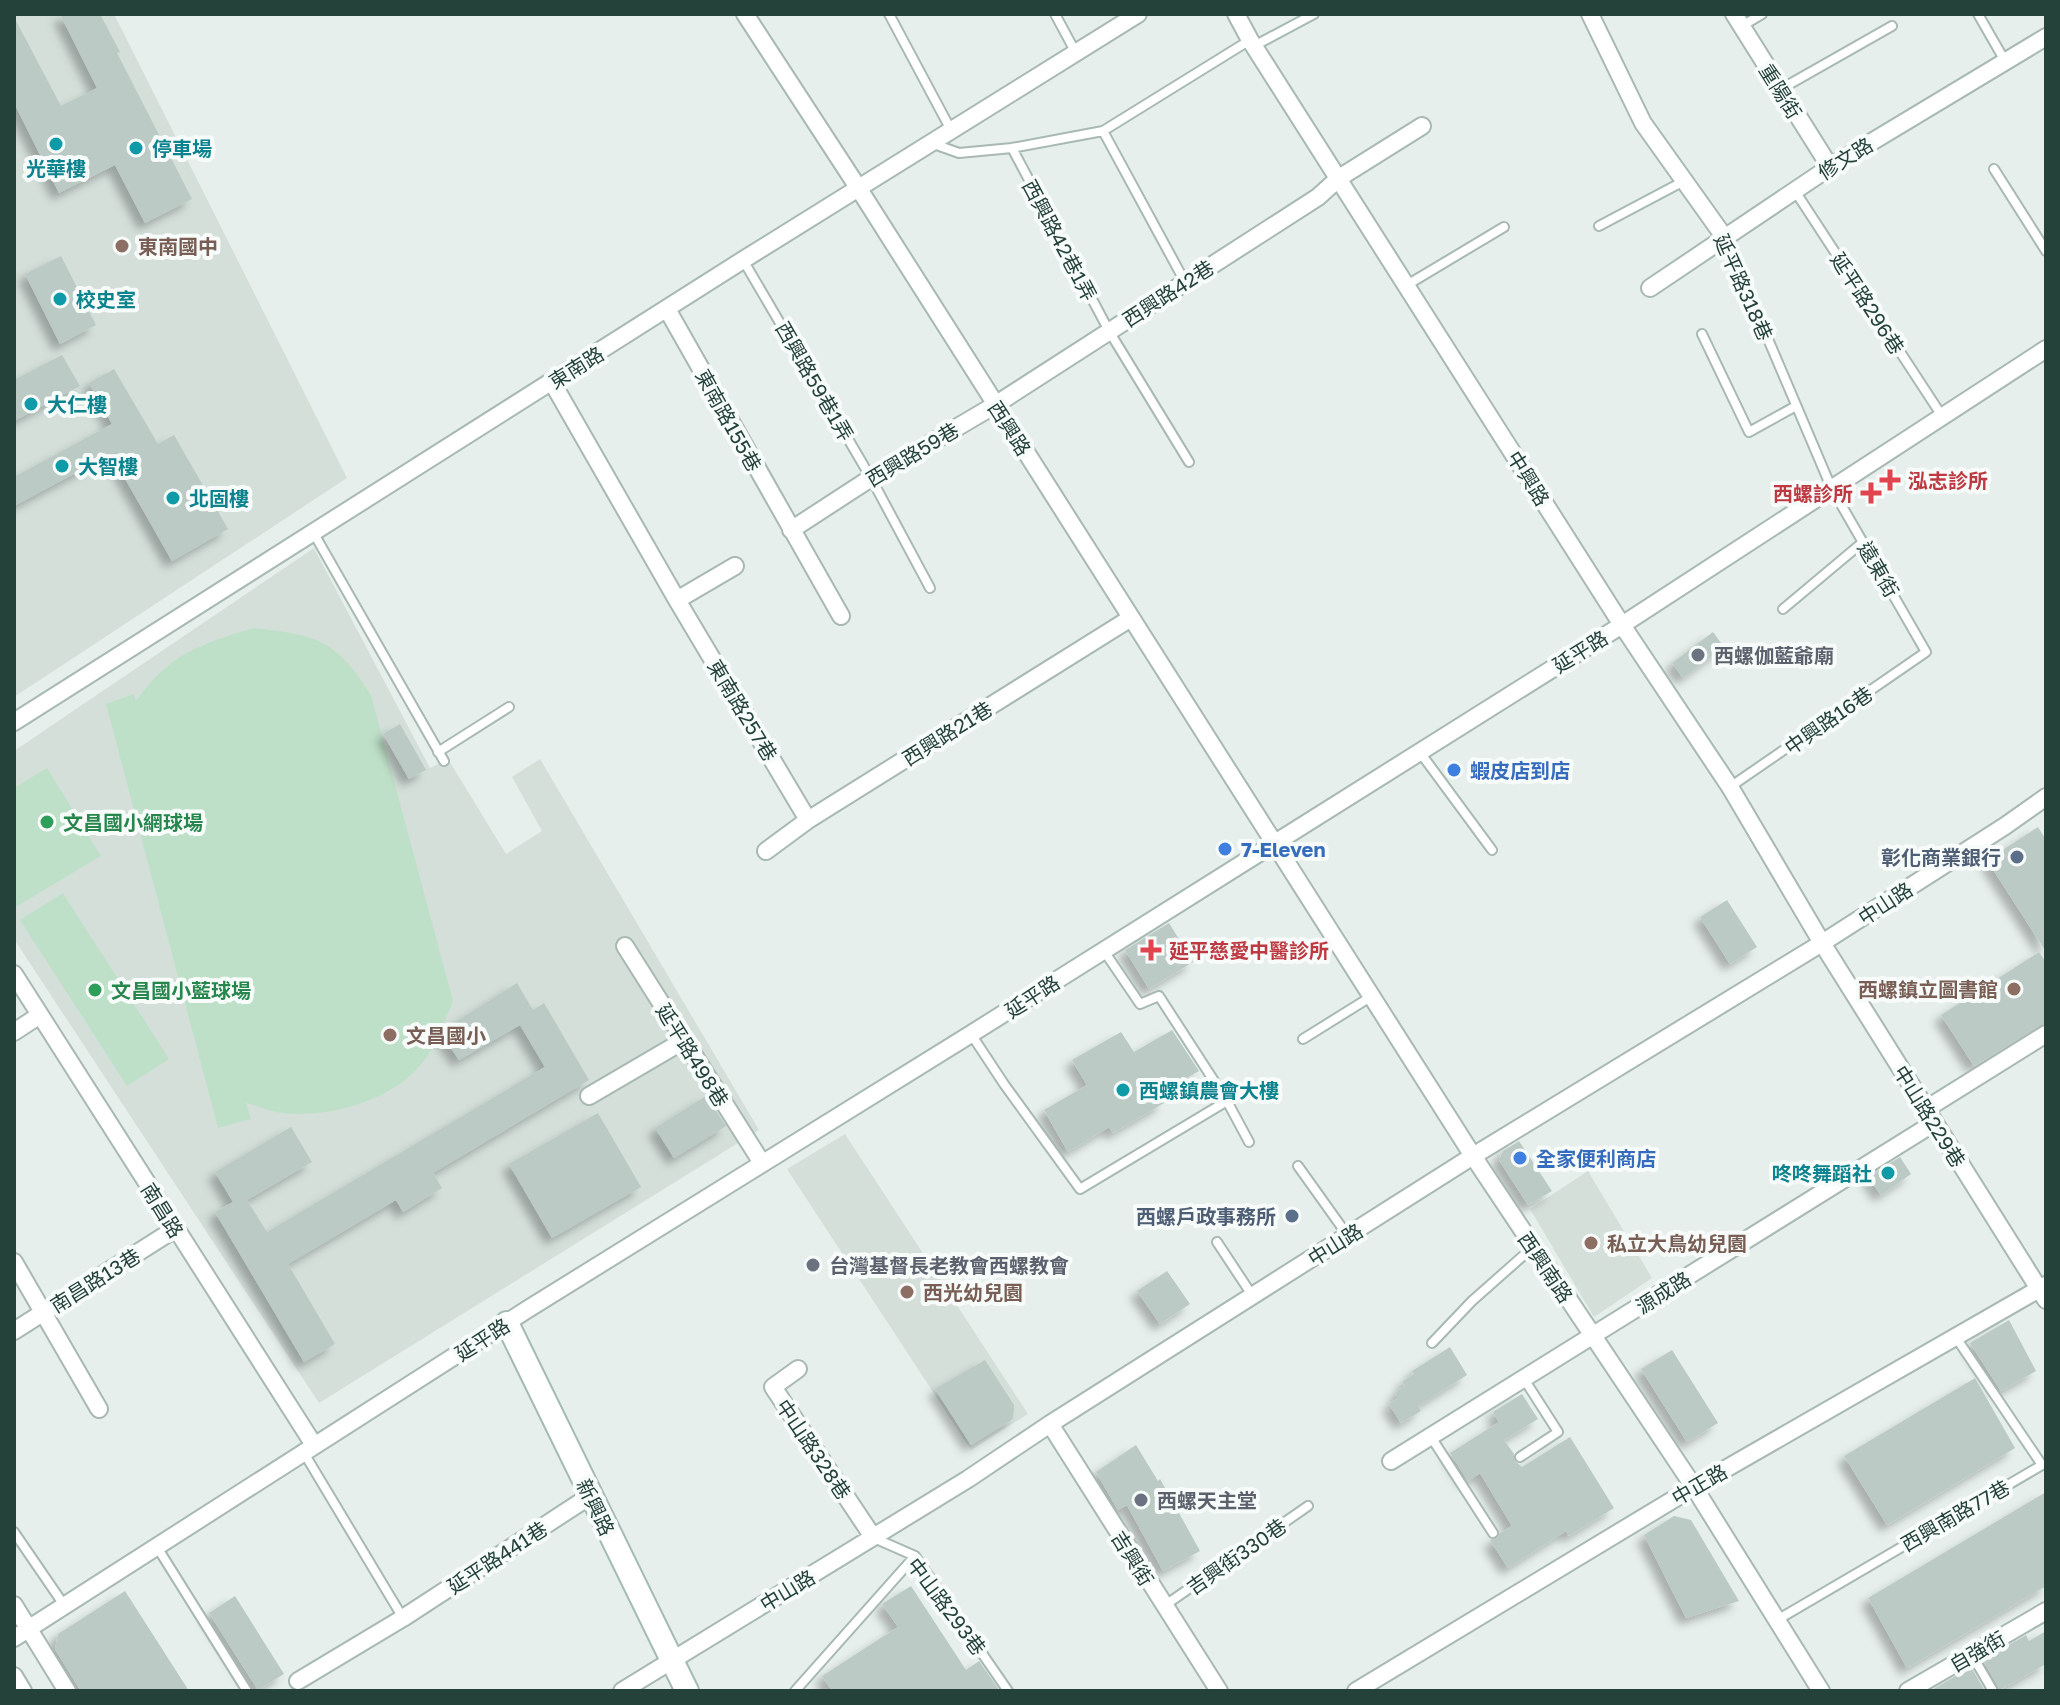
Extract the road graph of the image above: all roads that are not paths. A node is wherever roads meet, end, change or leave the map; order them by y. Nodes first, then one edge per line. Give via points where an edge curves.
1 (745, 14) edge
2 (889, 14) edge
3 (1055, 14) edge
4 (1138, 14) edge
5 (1236, 14) edge
6 (1314, 14) edge
7 (1762, 14) edge
8 (1978, 14) edge
9 (1592, 15) edge
10 (1737, 20) edge
11 (1892, 26) dead end
12 (2046, 37) edge
13 (1252, 43) junction
14 (1076, 53) junction
15 (2005, 61) junction
16 (1781, 90) junction
17 (1422, 126) dead end
18 (951, 130) junction
19 (1103, 131) junction
20 (931, 143) junction
21 (1012, 148) junction
22 (1830, 167) junction
23 (1994, 169) dead end
24 (1339, 178) junction
25 (1684, 181) junction
26 (859, 189) junction
27 (1795, 191) junction
28 (1599, 226) dead end
29 (1504, 227) dead end
30 (1725, 238) junction
31 (2046, 251) edge
32 (743, 260) junction
33 (1185, 282) junction
34 (1407, 285) junction
35 (1650, 288) dead end
36 (667, 309) junction
37 (1109, 331) junction
38 (1702, 334) dead end
39 (2046, 349) edge
40 (552, 382) junction
41 (995, 405) junction
42 (1796, 406) junction
43 (1942, 416) junction
44 (1189, 462) dead end
45 (871, 478) junction
46 (1831, 487) junction
47 (791, 530) junction
48 (313, 531) junction
49 (1863, 542) junction
50 (735, 566) dead end
51 (930, 588) dead end
52 (677, 600) junction
53 (1783, 609) dead end
54 (841, 616) dead end
55 (1131, 618) junction
56 (1622, 625) junction
57 (1926, 652) joint
58 (509, 707) dead end
59 (14, 722) edge
60 (1419, 751) junction
61 (438, 752) junction
62 (444, 761) dead end
63 (1730, 787) junction
64 (2046, 797) edge
65 (808, 820) junction
66 (1274, 842) junction
67 (1492, 850) dead end
68 (766, 851) dead end
69 (1822, 943) junction
70 (625, 946) dead end
71 (1104, 950) junction
72 (14, 974) edge
73 (1372, 996) junction
74 (40, 1015) junction
75 (14, 1032) edge
76 (971, 1034) junction
77 (2046, 1034) edge
78 (1303, 1039) dead end
79 (683, 1041) junction
80 (589, 1096) dead end
81 (1227, 1101) junction
82 (1930, 1116) junction
83 (1249, 1142) dead end
84 (1473, 1156) junction
85 (762, 1163) junction
86 (1298, 1166) dead end
87 (175, 1229) junction
88 (1348, 1236) junction
89 (1217, 1242) dead end
90 (1533, 1247) junction
91 (14, 1262) edge
92 (2044, 1291) edge
93 (1253, 1296) junction
94 (43, 1313) junction
95 (507, 1323) junction
96 (14, 1331) edge
97 (1593, 1336) junction
98 (1955, 1336) junction
99 (1432, 1343) dead end
100 (798, 1369) dead end
101 (1524, 1379) junction
102 (99, 1409) dead end
103 (1050, 1424) junction
104 (1431, 1437) junction
105 (309, 1449) junction
106 (1520, 1457) dead end
107 (1391, 1461) dead end
108 (1694, 1487) junction
109 (590, 1496) junction
110 (1308, 1506) dead end
111 (14, 1532) edge
112 (1493, 1533) dead end
113 (873, 1537) junction
114 (157, 1547) junction
115 (915, 1556) junction
116 (14, 1605) edge
117 (64, 1606) junction
118 (1163, 1607) junction
119 (2046, 1611) edge
120 (403, 1618) junction
121 (1776, 1620) junction
122 (29, 1628) junction
123 (14, 1638) edge
124 (1972, 1655) junction
125 (672, 1659) junction
126 (14, 1676) edge
127 (298, 1681) dead end
128 (23, 1691) edge
129 (67, 1691) edge
130 (247, 1691) edge
131 (622, 1691) edge
132 (687, 1691) edge
133 (795, 1691) edge
134 (1008, 1691) edge
135 (1219, 1691) edge
136 (1356, 1691) edge
137 (1821, 1691) edge
138 (1908, 1691) edge
139 (1993, 1691) edge

1 - 26 street, 西興路
2 - 18 lane
3 - 14 lane
4 - 14 street, 東南路
5 - 13 street, 中興路
6 - 13 lane
7 - 10 lane
8 - 15 lane
9 - 25 street, 延平路318巷 via 1643,123
10 - 16 street, 重陽街
11 - 16 lane
12 - 15 street, 修文路
13 - 19 lane
13 - 24 street, 中興路
14 - 18 street, 東南路
15 - 22 street, 修文路
16 - 22 street, 重陽街
17 - 24 street, 西興路42巷
18 - 20 street, 東南路
19 - 21 lane
19 - 33 lane
20 - 21 lane via 959,153
20 - 26 street, 東南路
21 - 37 lane, 西興路42巷1弄
22 - 27 street, 修文路
23 - 31 lane
24 - 33 street, 西興路42巷
24 - 34 street, 中興路
25 - 28 lane
25 - 30 street, 延平路318巷
26 - 32 street, 東南路
26 - 41 street, 西興路
27 - 30 street, 修文路
27 - 43 lane, 延平路296巷
29 - 34 lane
30 - 35 street, 修文路
30 - 42 lane, 延平路318巷
32 - 36 street, 東南路
32 - 45 lane, 西興路59巷1弄
33 - 37 street, 西興路42巷
34 - 56 street, 中興路
36 - 40 street, 東南路
36 - 47 street, 東南路155巷
37 - 41 street, 西興路42巷
37 - 44 lane, 西興路42巷1弄
38 - 42 lane via 1749,432
39 - 43 street, 延平路
40 - 48 street, 東南路
40 - 52 street, 東南路257巷
41 - 45 street, 西興路59巷
41 - 55 street, 西興路
42 - 46 lane, 延平路318巷
43 - 46 street, 延平路
45 - 47 street, 西興路59巷
45 - 51 lane, 西興路59巷1弄
46 - 49 lane, 遠東街
46 - 56 street, 延平路
47 - 54 street, 東南路155巷
48 - 59 street, 東南路
48 - 61 lane
49 - 53 lane
49 - 57 lane, 遠東街
50 - 52 street
52 - 65 street, 東南路257巷
55 - 65 street, 西興路21巷
55 - 66 street, 西興路
56 - 60 street, 延平路
56 - 63 street, 中興路
57 - 63 lane, 中興路16巷
58 - 61 lane
60 - 66 street, 延平路
60 - 67 lane
61 - 62 lane
63 - 69 street, 中興路
64 - 69 street, 中山路
65 - 68 street, 西興路21巷
66 - 71 street, 延平路
66 - 73 street, 西興南路
69 - 82 street, 中山路229巷
69 - 84 street, 中山路
70 - 79 street, 延平路498巷
71 - 76 street, 延平路
71 - 81 lane via 1140,1004 1159,996
72 - 74 street, 南昌路
73 - 78 lane
73 - 84 street, 西興南路
74 - 75 street
74 - 87 street, 南昌路
76 - 81 lane via 1080,1189
76 - 85 street, 延平路
77 - 82 street, 源成路
79 - 80 street
79 - 85 street, 延平路498巷
81 - 83 lane
82 - 92 street, 中山路229巷
82 - 97 street, 源成路
84 - 88 street, 中山路
84 - 90 street, 西興南路
85 - 95 street, 延平路
86 - 88 lane
87 - 94 street, 南昌路13巷
87 - 105 street, 南昌路
88 - 93 street, 中山路
89 - 93 lane
90 - 97 street, 西興南路
90 - 99 lane
91 - 94 street
92 - 98 street, 中正路
93 - 103 street, 中山路
94 - 96 street, 南昌路13巷
94 - 102 street
95 - 105 street, 延平路
95 - 109 street, 新興路
97 - 101 street, 源成路
97 - 108 street, 西興南路
98 - 108 street, 中正路
98 - 121 lane, 西興南路77巷 via 2042,1465
100 - 113 street, 中山路328巷 via 773,1387
101 - 104 street, 源成路
101 - 106 lane via 1558,1432
103 - 113 street, 中山路
103 - 118 street, 吉興街
104 - 107 street, 源成路
104 - 112 lane
105 - 114 street, 延平路
105 - 120 lane
108 - 121 street, 西興南路
108 - 136 street, 中正路
109 - 120 street, 延平路441巷
109 - 125 street, 新興路
110 - 118 lane, 吉興街330巷
111 - 117 lane
113 - 115 lane, 中山路293巷
113 - 125 street, 中山路
114 - 117 street, 延平路
114 - 130 lane
115 - 133 lane
115 - 134 lane, 中山路293巷
116 - 122 street
117 - 122 street, 延平路
118 - 135 street, 吉興街
119 - 124 street, 自強街
120 - 127 street, 延平路441巷
121 - 137 street, 西興南路
122 - 123 street, 延平路
122 - 129 street
124 - 138 street, 自強街
124 - 139 lane
125 - 131 street, 中山路
125 - 132 street, 新興路
126 - 128 street

